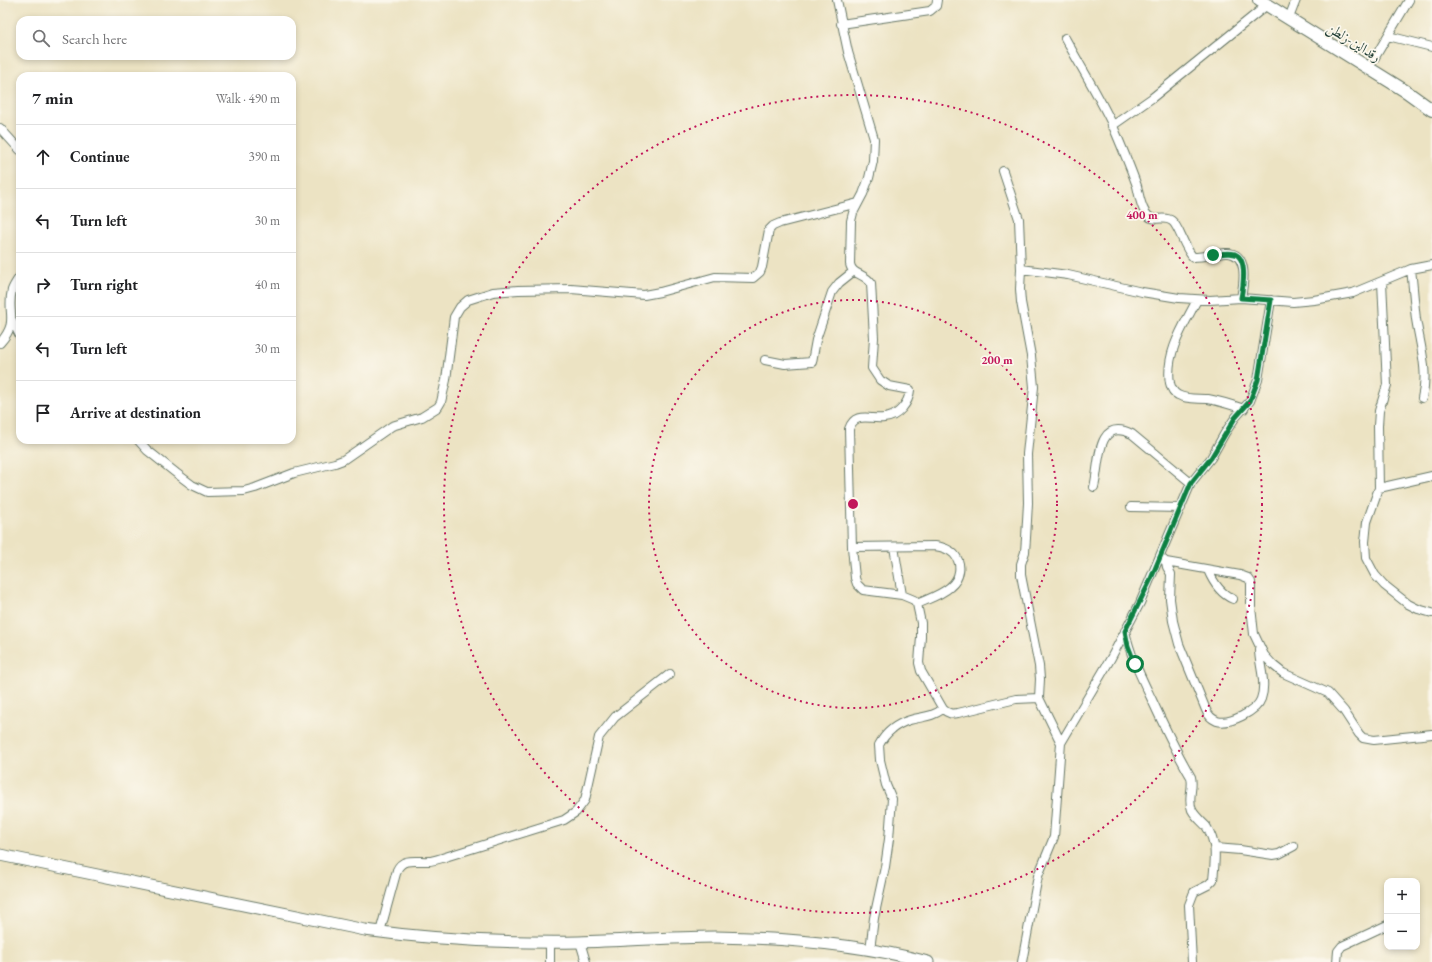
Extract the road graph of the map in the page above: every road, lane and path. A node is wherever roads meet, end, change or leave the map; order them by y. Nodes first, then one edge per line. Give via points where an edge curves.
1 (837, 0) edge
2 (937, 0) edge
3 (1296, 0) edge
4 (1409, 0) edge
5 (1263, 2) edge
6 (1289, 18) junction
7 (841, 24) junction
8 (1388, 36) junction
9 (1065, 38) dead end
10 (1432, 47) edge
11 (1368, 69) junction
12 (1432, 110) edge
13 (1112, 126) junction
14 (0, 128) edge
15 (3, 137) edge
16 (16, 147) edge
17 (1003, 171) dead end
18 (858, 203) junction
19 (1432, 265) edge
20 (1021, 269) junction
21 (1410, 269) junction
22 (854, 272) junction
23 (1382, 282) junction
24 (16, 283) edge
25 (1241, 298) junction
26 (1197, 300) junction
27 (1271, 300) junction
28 (12, 320) junction
29 (16, 328) edge
30 (0, 342) edge
31 (765, 360) dead end
32 (1422, 398) dead end
33 (1244, 409) junction
34 (142, 444) edge
35 (1432, 476) edge
36 (1191, 483) junction
37 (1094, 487) dead end
38 (1379, 488) junction
39 (1131, 507) dead end
40 (1181, 508) junction
41 (852, 547) junction
42 (894, 547) junction
43 (1163, 559) junction
44 (1208, 570) junction
45 (902, 595) junction
46 (1233, 599) dead end
47 (917, 604) junction
48 (1432, 613) edge
49 (1125, 631) junction
50 (1259, 647) junction
51 (670, 674) dead end
52 (1039, 698) junction
53 (943, 710) junction
54 (1432, 734) edge
55 (1061, 743) junction
56 (1294, 846) dead end
57 (1215, 848) junction
58 (0, 855) edge
59 (1384, 926) edge
60 (380, 932) junction
61 (550, 942) junction
62 (580, 942) junction
63 (870, 950) junction
64 (905, 959) edge
65 (550, 962) edge
66 (586, 962) edge
67 (928, 962) edge
68 (1022, 962) edge
69 (1192, 962) edge
70 (1337, 962) edge

1 - 7 street
2 - 7 street via 936,6 930,11
3 - 6 street
4 - 8 street
5 - 6 main road, رقدالين-زلطن
5 - 13 street via 1152,98
6 - 11 main road, رقدالين-زلطن
7 - 18 street via 874,139 867,186
8 - 10 street
8 - 11 street
9 - 13 street
11 - 12 main road, رقدالين-زلطن
13 - 25 street via 1145,212 1156,220 1171,220 1193,257 1226,253 1241,259
14 - 15 street
15 - 16 street
17 - 20 street via 1019,219
18 - 22 street via 853,213 851,229 850,264
18 - 34 street via 780,222 773,226 769,230 760,272 753,278 710,278 644,294 571,289 518,290 493,292 468,300 454,317 446,380 438,407 422,417 392,426 335,463 294,473 244,491 207,492 181,477
19 - 21 street
20 - 26 street via 1068,275 1142,292
20 - 52 street via 1021,302 1034,388 1027,454 1026,538 1021,575 1039,666
21 - 23 street
21 - 32 street via 1424,362
22 - 31 street via 832,292 816,340 812,362 785,364
22 - 41 street via 863,275 871,283 874,372 889,386 910,390 904,408 892,416 864,417 851,422 848,438
23 - 27 street via 1335,297 1293,302
23 - 38 street via 1387,385 1379,411
24 - 28 street via 11,298
25 - 26 street
25 - 27 street
26 - 33 street via 1171,355 1171,385 1179,396 1208,399
27 - 33 street via 1258,380
28 - 29 street
28 - 30 street via 7,334
33 - 36 street
35 - 38 street
36 - 37 street via 1132,434 1120,430 1106,435 1100,447
36 - 40 street
38 - 48 street via 1369,514 1366,531 1367,562 1375,575 1408,604
39 - 40 street
40 - 43 street
41 - 42 street
41 - 45 street via 857,584 863,590
42 - 45 street
42 - 47 street via 935,546 951,552 959,563 959,574 952,586
43 - 44 street
43 - 49 street
43 - 50 street via 1171,574 1171,612 1179,644 1206,710 1216,721 1230,721 1259,704 1264,683
44 - 46 street via 1222,592
44 - 50 street via 1240,575 1251,582 1254,634
45 - 47 street
47 - 53 street via 921,623 919,663
49 - 55 street
49 - 57 street via 1135,664 1191,777 1189,800 1192,811 1210,833
50 - 54 street via 1272,665 1283,673 1328,693 1363,738 1374,740
51 - 60 street via 615,717 599,737 585,800 576,812 564,820 442,858 401,863
52 - 53 street via 1016,700 951,714
52 - 55 street
53 - 63 street via 934,715 899,724 890,730 879,745 880,760 892,799 885,867
55 - 68 street via 1054,836 1038,876
56 - 57 street via 1273,855
57 - 69 street via 1213,880 1194,892 1190,905
58 - 60 street
59 - 70 street via 1342,946 1338,951
60 - 61 street via 412,936
61 - 62 street
61 - 65 street
62 - 63 street via 714,937 803,942
62 - 66 street
63 - 64 street
64 - 67 street

